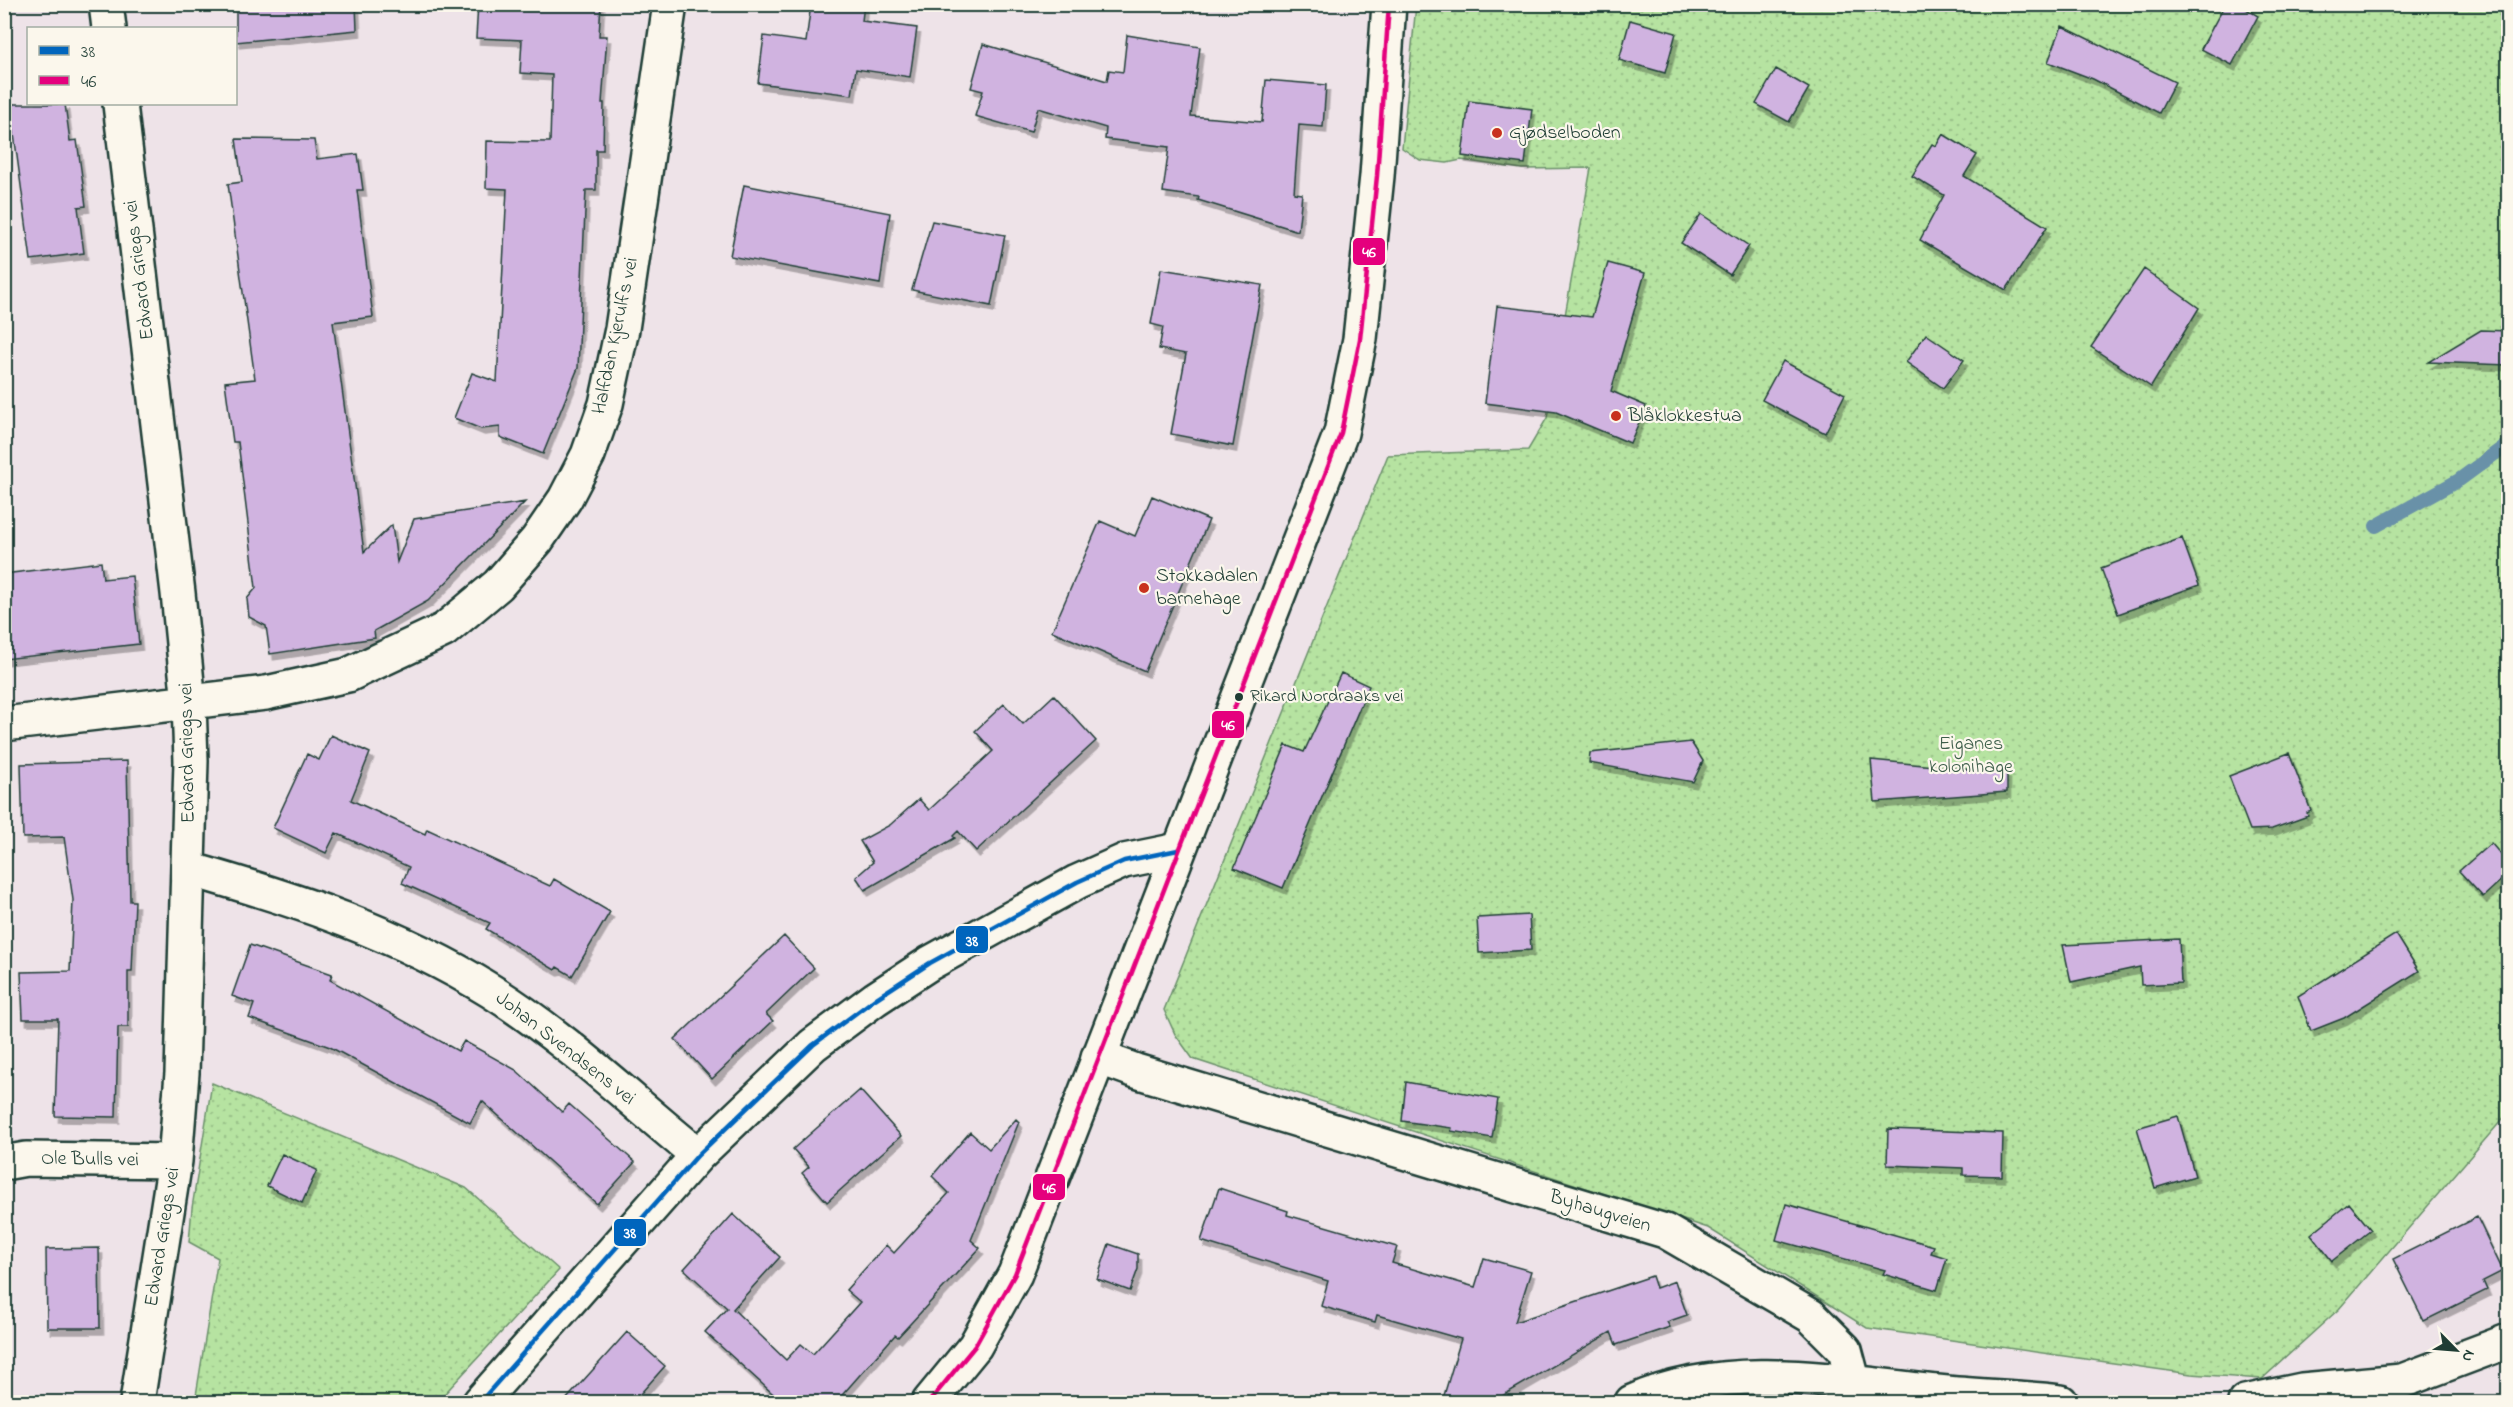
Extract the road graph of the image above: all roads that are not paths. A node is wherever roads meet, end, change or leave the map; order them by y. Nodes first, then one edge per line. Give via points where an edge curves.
1 (106, 4) edge
2 (670, 4) edge
3 (1389, 4) edge
4 (109, 27) edge
5 (120, 105) edge
6 (189, 703) junction
7 (4, 724) edge
8 (1178, 850) junction
9 (189, 869) junction
10 (1098, 1057) junction
11 (698, 1155) junction
12 (176, 1161) junction
13 (4, 1163) edge
14 (2508, 1341) edge
15 (1853, 1380) junction
16 (484, 1401) edge
17 (137, 1402) edge
18 (929, 1402) edge
19 (1632, 1402) edge
20 (2061, 1402) edge
21 (2245, 1402) edge

1 - 4 street
2 - 6 street, Halfdan Kjerulfs vei via 622,329 606,404 588,455 537,540 498,585 444,630 348,675 266,693
3 - 8 street via 1360,339 1341,433
5 - 6 street, Edvard Griegs vei
6 - 7 street, Halfdan Kjerulfs vei via 100,710
6 - 9 street, Edvard Griegs vei
8 - 10 street
8 - 11 street via 1124,861 1077,882 930,963 813,1045
9 - 11 street, Johan Svendsens vei via 291,899 391,938 491,991 568,1046
9 - 12 street, Edvard Griegs vei
10 - 15 street, Byhaugveien via 1665,1231 1811,1317 1845,1350
10 - 18 street via 1016,1274 975,1346
11 - 16 street
12 - 13 street, Ole Bulls vei via 36,1159
12 - 17 street, Edvard Griegs vei
14 - 21 street via 2402,1381 2302,1390
15 - 19 street via 1775,1376 1718,1379
15 - 20 street via 1946,1393

